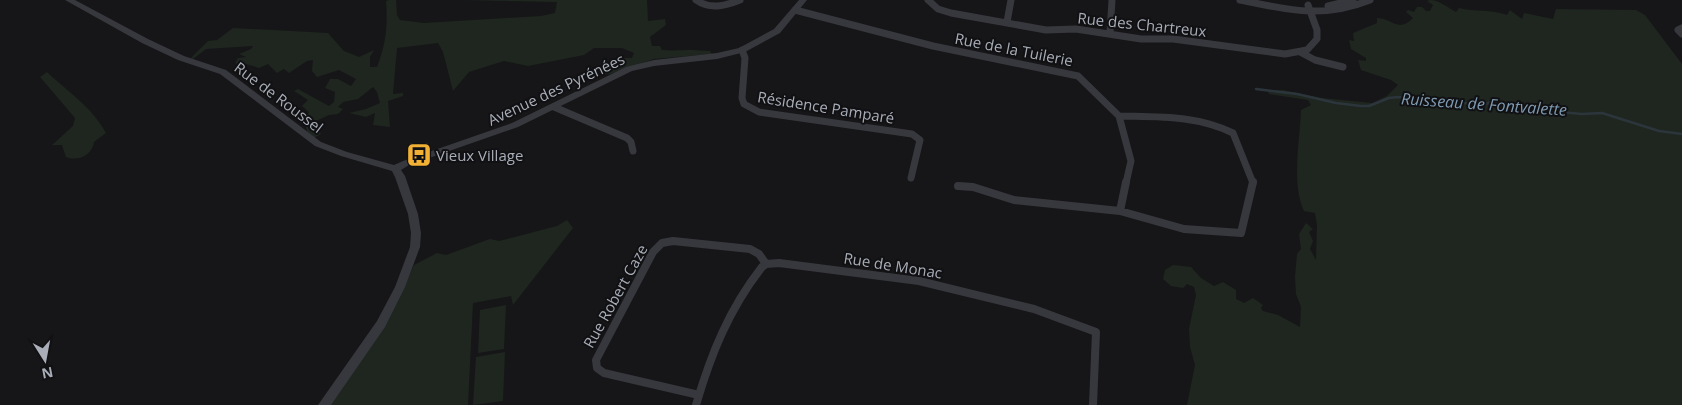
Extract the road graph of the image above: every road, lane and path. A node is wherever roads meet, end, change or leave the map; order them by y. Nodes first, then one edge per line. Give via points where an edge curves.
1 (69, 0) edge
2 (696, 0) edge
3 (740, 0) edge
4 (803, 0) edge
5 (928, 0) edge
6 (1011, 0) edge
7 (1112, 0) edge
8 (1240, 0) edge
9 (1261, 0) edge
10 (1353, 0) edge
11 (1370, 0) edge
12 (1309, 8) junction
13 (795, 10) junction
14 (1007, 22) junction
15 (1682, 28) edge
16 (1110, 33) junction
17 (1682, 34) edge
18 (742, 50) junction
19 (1300, 52) junction
20 (1343, 67) dead end
21 (554, 107) junction
22 (1119, 116) junction
23 (633, 151) dead end
24 (395, 169) junction
25 (911, 178) dead end
26 (958, 186) dead end
27 (1120, 211) junction
28 (766, 264) junction
29 (699, 395) junction
30 (324, 405) edge
31 (696, 405) edge
32 (1093, 405) edge

1 - 24 street, Rue de Roussel via 181,58 223,72 318,144
2 - 3 street via 717,6
4 - 13 street, Avenue des Pyrénées
5 - 14 street, Rue des Chartreux via 942,11
6 - 14 street
7 - 16 street
8 - 12 street via 1277,7
9 - 12 street
10 - 12 street
11 - 12 street via 1339,10
12 - 19 street via 1317,39 1312,46
13 - 18 street, Avenue des Pyrénées via 777,31
13 - 22 street, Rue de la Tuilerie via 933,46 1074,74
14 - 16 street, Rue des Chartreux via 1046,30
15 - 17 street via 1678,30
16 - 19 street, Rue des Chartreux via 1276,53
18 - 21 street, Avenue des Pyrénées via 639,66
18 - 25 street, Résidence Pamparé via 745,58 744,104 759,112 912,134 920,140
19 - 20 street via 1315,60
21 - 23 street via 627,138
21 - 24 street, Avenue des Pyrénées via 501,131
22 - 27 street via 1131,161
22 - 27 street via 1190,118 1221,128 1233,134 1253,182 1241,233 1184,229
24 - 30 street via 413,214 415,247 381,324
26 - 27 street via 973,187 1014,200
28 - 29 street via 731,308
28 - 29 street, Rue Robert Caze via 759,254 750,249 673,241 662,243 653,252 596,360 595,365 604,374
28 - 32 street, Rue de Monac via 920,281 1034,309 1096,332
29 - 31 street

